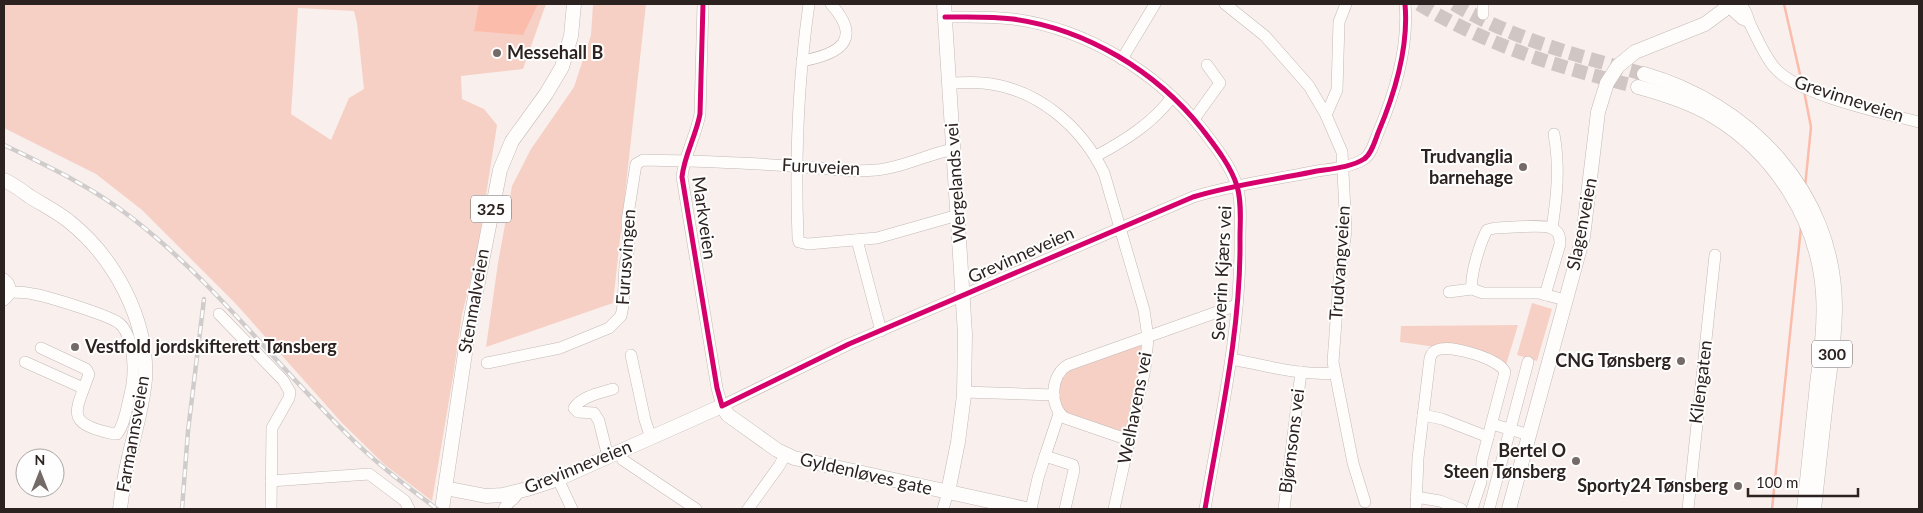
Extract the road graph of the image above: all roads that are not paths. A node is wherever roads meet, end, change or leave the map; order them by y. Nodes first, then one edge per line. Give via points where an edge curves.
1 (574, 4) edge
2 (703, 4) edge
3 (809, 4) edge
4 (831, 4) edge
5 (1154, 4) edge
6 (1225, 4) edge
7 (1346, 4) edge
8 (1405, 4) edge
9 (1734, 5) edge
10 (944, 10) edge
11 (1122, 59) junction
12 (802, 61) junction
13 (1207, 65) dead end
14 (1644, 74) tunnel mouth
15 (949, 83) junction
16 (1638, 87) tunnel mouth
17 (1172, 97) junction
18 (1326, 115) junction
19 (1194, 119) junction
20 (1919, 122) edge
21 (1554, 134) dead end
22 (954, 149) junction
23 (1096, 156) junction
24 (686, 161) junction
25 (796, 166) junction
26 (1344, 166) junction
27 (4, 180) edge
28 (4, 185) edge
29 (1237, 186) junction
30 (28, 195) junction
31 (1802, 203) junction
32 (958, 215) junction
33 (1121, 227) junction
34 (1552, 228) junction
35 (857, 240) junction
36 (1715, 255) dead end
37 (4, 279) edge
38 (1472, 289) junction
39 (1450, 292) dead end
40 (1545, 294) junction
41 (7, 296) edge
42 (963, 296) junction
43 (1565, 300) junction
44 (1237, 305) junction
45 (219, 314) dead end
46 (881, 331) junction
47 (1148, 338) junction
48 (41, 348) dead end
49 (631, 355) dead end
50 (1231, 359) junction
51 (25, 362) dead end
52 (1528, 362) dead end
53 (487, 363) dead end
54 (1300, 372) junction
55 (1334, 373) junction
56 (83, 388) junction
57 (613, 390) dead end
58 (964, 392) junction
59 (1054, 395) junction
60 (722, 406) junction
61 (1059, 414) junction
62 (1423, 415) junction
63 (1492, 424) junction
64 (1510, 429) junction
65 (1529, 434) junction
66 (1488, 437) junction
67 (651, 438) junction
68 (1129, 440) junction
69 (613, 454) junction
70 (785, 455) junction
71 (1045, 456) junction
72 (558, 479) junction
73 (271, 481) junction
74 (518, 491) junction
75 (948, 492) junction
76 (1416, 496) junction
77 (443, 498) edge
78 (1365, 502) dead end
79 (120, 509) edge
80 (271, 509) edge
81 (409, 509) edge
82 (504, 509) edge
83 (572, 509) edge
84 (696, 509) edge
85 (748, 509) edge
86 (943, 509) edge
87 (1026, 509) edge
88 (1031, 509) edge
89 (1065, 509) edge
90 (1114, 509) edge
91 (1205, 509) edge
92 (1284, 509) edge
93 (1416, 509) edge
94 (1461, 509) edge
95 (1472, 509) edge
96 (1489, 509) edge
97 (1509, 509) edge
98 (1688, 509) edge
99 (1804, 509) edge
100 (1814, 509) edge

1 - 77 main road, Stenmalveien / 325 via 571,36 562,67 512,141 500,170 468,333
2 - 24 street, Markveien via 700,114
3 - 12 street
4 - 12 street via 842,16 846,27 841,46 824,57
5 - 11 street
6 - 18 street, Trudvangveien via 1265,36 1288,61 1309,86
7 - 18 street via 1339,22 1337,90
8 - 26 street, Grevinneveien via 1401,60 1390,105 1366,158
9 - 20 street, Grevinneveien via 1742,19 1749,22 1773,65 1785,78 1859,106
9 - 43 main road, Slagenveien via 1705,24 1635,52 1618,66 1607,84 1598,112 1583,237
10 - 11 street, Severin Kjærs vei via 1034,24 1090,42
10 - 15 main road, Wergelands vei
11 - 17 street, Severin Kjærs vei
12 - 25 street
13 - 19 street via 1220,83
14 - 31 main road, 300 via 1694,92 1730,113 1766,144 1787,168 1801,189
15 - 22 main road, Wergelands vei
15 - 23 street, Welhavens vei via 984,83 1012,89 1038,100 1073,128
16 - 31 main road, 300 via 1693,106 1728,126 1772,166
17 - 19 street, Severin Kjærs vei
17 - 23 street via 1130,136
18 - 26 street, Trudvangveien via 1338,137
19 - 29 street, Severin Kjærs vei via 1224,159
21 - 34 street via 1558,180
22 - 25 street, Furuveien via 876,170
22 - 32 main road, Wergelands vei
23 - 33 street, Welhavens vei
24 - 25 street, Furuveien
24 - 53 street, Furusvingen via 643,160 636,164 627,221 629,248 623,306 621,316 614,324 552,351
24 - 60 street, Markveien via 683,188
25 - 35 street via 800,242
26 - 29 street, Grevinneveien
26 - 55 street, Trudvangveien via 1346,231 1338,288
27 - 30 main road, Farmannsveien
28 - 30 main road, Farmannsveien
29 - 33 street, Grevinneveien via 1193,197
29 - 44 street, Severin Kjærs vei via 1240,200
30 - 79 main road, Farmannsveien via 70,222 100,252 123,288 139,329 145,367 144,386
31 - 99 main road, 300 via 1821,274 1824,313
31 - 100 main road, 300 via 1818,225 1827,250 1835,305
32 - 35 street via 897,233
32 - 42 main road, Wergelands vei
33 - 42 street, Grevinneveien
33 - 47 street, Welhavens vei via 1144,310
34 - 38 street via 1487,230 1477,259
34 - 40 street via 1560,236 1560,244
35 - 46 street
36 - 98 street, Kilengaten
37 - 41 street via 9,284
38 - 39 street
38 - 40 street
40 - 43 street
41 - 56 street via 29,293 42,296 122,325 133,357 133,380 117,434 94,429 77,416
42 - 46 street, Grevinneveien
42 - 58 main road, Wergelands vei
43 - 65 main road, Slagenveien
44 - 47 street
44 - 50 street, Severin Kjærs vei
45 - 73 street via 283,380 290,392 272,428
46 - 60 street, Grevinneveien
47 - 59 street via 1063,368 1055,380
47 - 68 street, Welhavens vei via 1145,369
48 - 56 street via 86,369 89,374
49 - 67 street, Grevinneveien
50 - 54 street
50 - 91 street, Severin Kjærs vei
51 - 56 street
52 - 64 street
54 - 55 street
54 - 92 street, Bjørnsons vei
55 - 78 street, Trudvangveien via 1353,463
57 - 69 street via 588,398 574,408 578,412 594,413
58 - 59 street
58 - 75 main road, Wergelands vei
59 - 61 street
60 - 67 main road, Grevinneveien
60 - 70 main road, Gyldenløves gate via 728,415
61 - 68 street
61 - 71 street
62 - 63 street via 1432,353 1445,348 1463,350 1501,366 1505,372
62 - 66 street
62 - 76 street
63 - 64 street
63 - 66 street
64 - 65 street
64 - 96 street
65 - 97 main road, Slagenveien
66 - 95 street via 1481,482
67 - 69 main road, Grevinneveien
68 - 90 street, Welhavens vei
69 - 72 main road, Grevinneveien
69 - 84 street
70 - 75 main road, Gyldenløves gate
70 - 85 street
71 - 88 street
71 - 89 street via 1073,466
72 - 74 main road, Grevinneveien
72 - 83 street
73 - 80 street
73 - 81 street via 369,474 404,501
74 - 77 main road, Grevinneveien via 503,495
74 - 82 street via 516,498
75 - 86 street, Wergelands vei
75 - 87 main road, Gyldenløves gate
76 - 93 street
76 - 94 street

